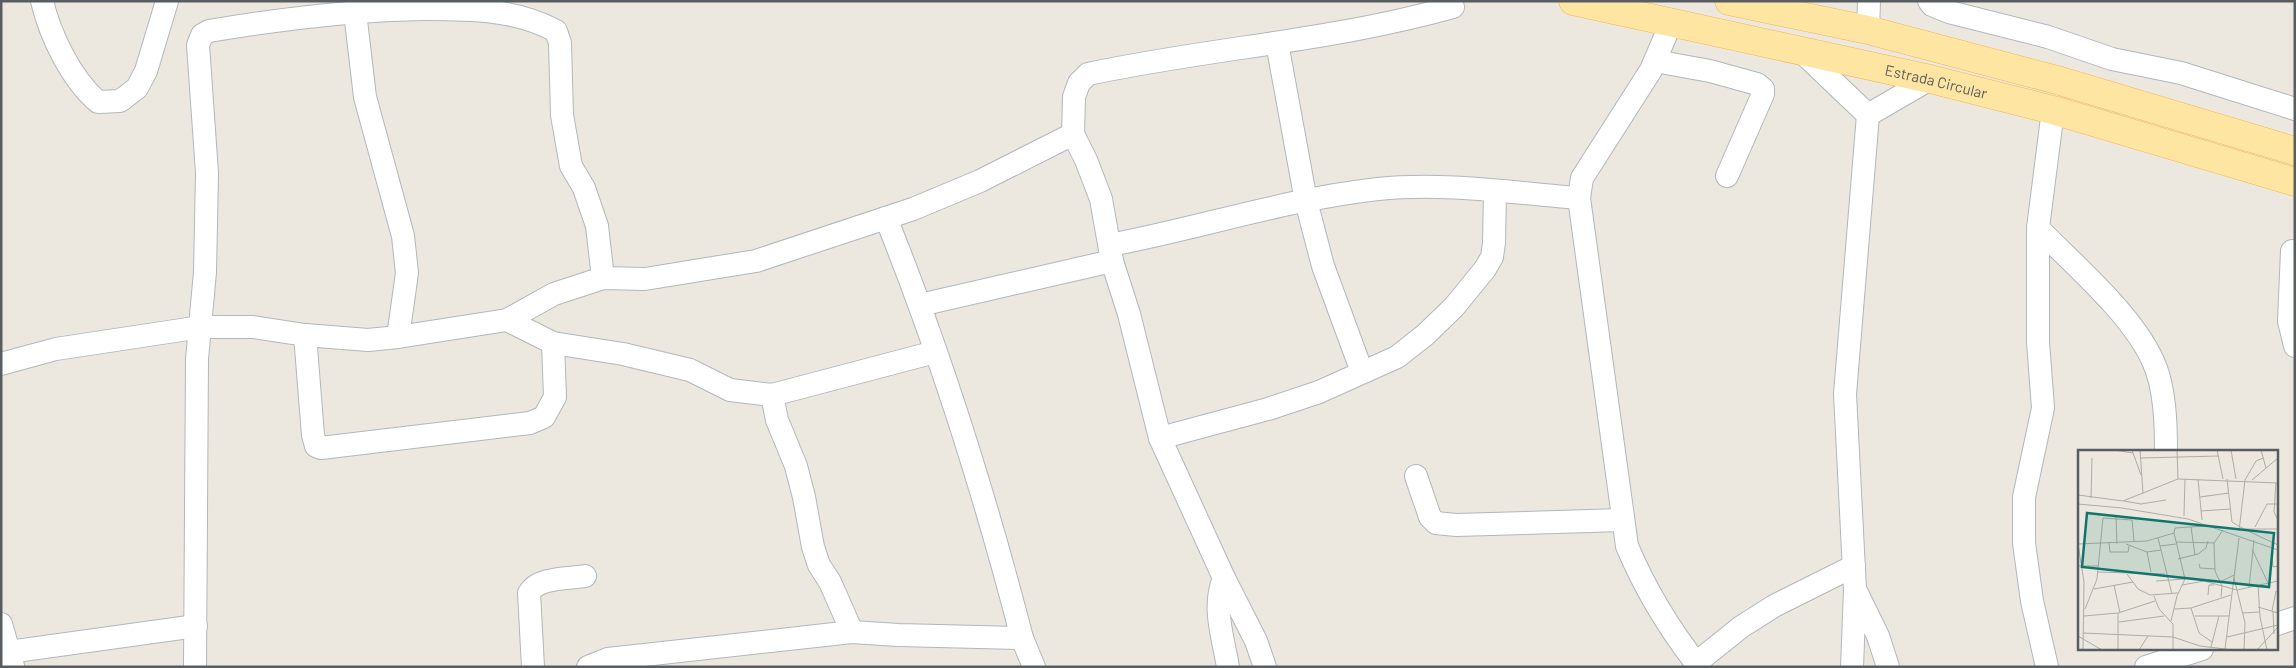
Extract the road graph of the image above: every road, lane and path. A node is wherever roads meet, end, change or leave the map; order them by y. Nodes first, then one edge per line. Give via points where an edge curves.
1 (42, 1) edge
2 (167, 1) edge
3 (1573, 1) edge
4 (1729, 1) edge
5 (1869, 1) edge
6 (1929, 1) edge
7 (1452, 7) dead end
8 (355, 12) junction
9 (1671, 23) junction
10 (1868, 30) junction
11 (1277, 43) junction
12 (1802, 52) junction
13 (1655, 61) junction
14 (1930, 79) junction
15 (2295, 109) edge
16 (2053, 110) junction
17 (1868, 115) junction
18 (1073, 134) junction
19 (2295, 151) edge
20 (1727, 176) dead end
21 (2295, 182) edge
22 (1495, 192) junction
23 (1579, 198) junction
24 (1306, 201) junction
25 (886, 218) junction
26 (2038, 228) junction
27 (2292, 251) dead end
28 (1111, 253) junction
29 (603, 278) junction
30 (920, 305) junction
31 (507, 320) junction
32 (201, 327) junction
33 (305, 335) junction
34 (398, 337) junction
35 (553, 343) junction
36 (2295, 346) edge
37 (935, 352) junction
38 (1, 364) edge
39 (1362, 372) junction
40 (772, 395) junction
41 (1160, 438) junction
42 (2166, 450) edge
43 (1416, 476) dead end
44 (1622, 520) junction
45 (1854, 566) junction
46 (584, 576) dead end
47 (1224, 578) junction
48 (1855, 590) junction
49 (1, 624) edge
50 (196, 626) junction
51 (852, 632) junction
52 (1022, 638) junction
53 (2199, 650) edge
54 (8, 658) edge
55 (1697, 665) edge
56 (2157, 665) edge
57 (195, 667) edge
58 (533, 667) edge
59 (588, 667) edge
60 (1034, 667) edge
61 (1228, 667) edge
62 (1266, 667) edge
63 (1852, 667) edge
64 (1888, 667) edge
65 (2047, 667) edge

1 - 2 street via 46,18 72,72 85,91 98,102 120,101 137,88 146,71
3 - 9 main road, Estrada Circular
4 - 10 main road
5 - 10 street
6 - 15 street via 1949,12 2048,37 2112,59 2181,72
7 - 11 street via 1396,22
8 - 29 street via 471,9 523,17 556,31 560,43 562,116 572,166 584,188 597,226
8 - 32 street via 288,18 209,31 202,35 198,45 207,173 206,272
8 - 34 street via 365,97 403,236 407,273
9 - 12 main road, Estrada Circular
9 - 13 street
10 - 19 main road via 2058,80
11 - 18 street via 1088,74 1079,82 1074,97
11 - 24 street
12 - 14 main road, Estrada Circular
12 - 17 street
13 - 20 street via 1742,80 1757,84 1762,89 1763,94
13 - 23 street via 1582,178
14 - 16 main road, Estrada Circular
14 - 17 street
16 - 21 main road, Estrada Circular
16 - 26 street
17 - 45 street via 1845,394
18 - 25 street via 980,180
18 - 28 street via 1101,199
22 - 23 street
22 - 24 street via 1421,186 1378,189
22 - 39 street via 1494,242 1486,269 1454,307 1424,335 1396,357
23 - 44 street
24 - 28 street via 1158,236
24 - 39 street via 1323,266
25 - 29 street via 756,261 645,278
25 - 30 street
26 - 42 street via 2132,325 2154,362 2164,406
26 - 65 street via 2038,342 2042,408 2024,497 2024,543 2032,601
27 - 36 street via 2289,321
28 - 30 street
28 - 41 street
29 - 31 street via 554,294
30 - 37 street
31 - 34 street
31 - 35 street
32 - 33 street via 253,326
32 - 38 street via 56,349
32 - 50 street via 197,359
33 - 34 street via 368,340
33 - 35 street via 313,435 316,446 321,448 530,423 544,418 555,397
35 - 40 street via 623,354 690,370 730,390
37 - 40 street
37 - 52 street via 963,430
39 - 41 street via 1319,392 1268,409
40 - 51 street via 777,420 796,466 819,565
41 - 47 street
43 - 44 street via 1430,516 1436,523
44 - 55 street via 1627,546 1639,575
45 - 48 street
45 - 55 street via 1774,606 1741,627
46 - 58 street via 541,583 529,593
47 - 61 street via 1219,590 1218,613
47 - 62 street
48 - 63 street
48 - 64 street via 1878,636
49 - 54 street
50 - 54 street
50 - 57 street
51 - 52 street
51 - 59 street via 608,659
52 - 60 street
53 - 56 street

